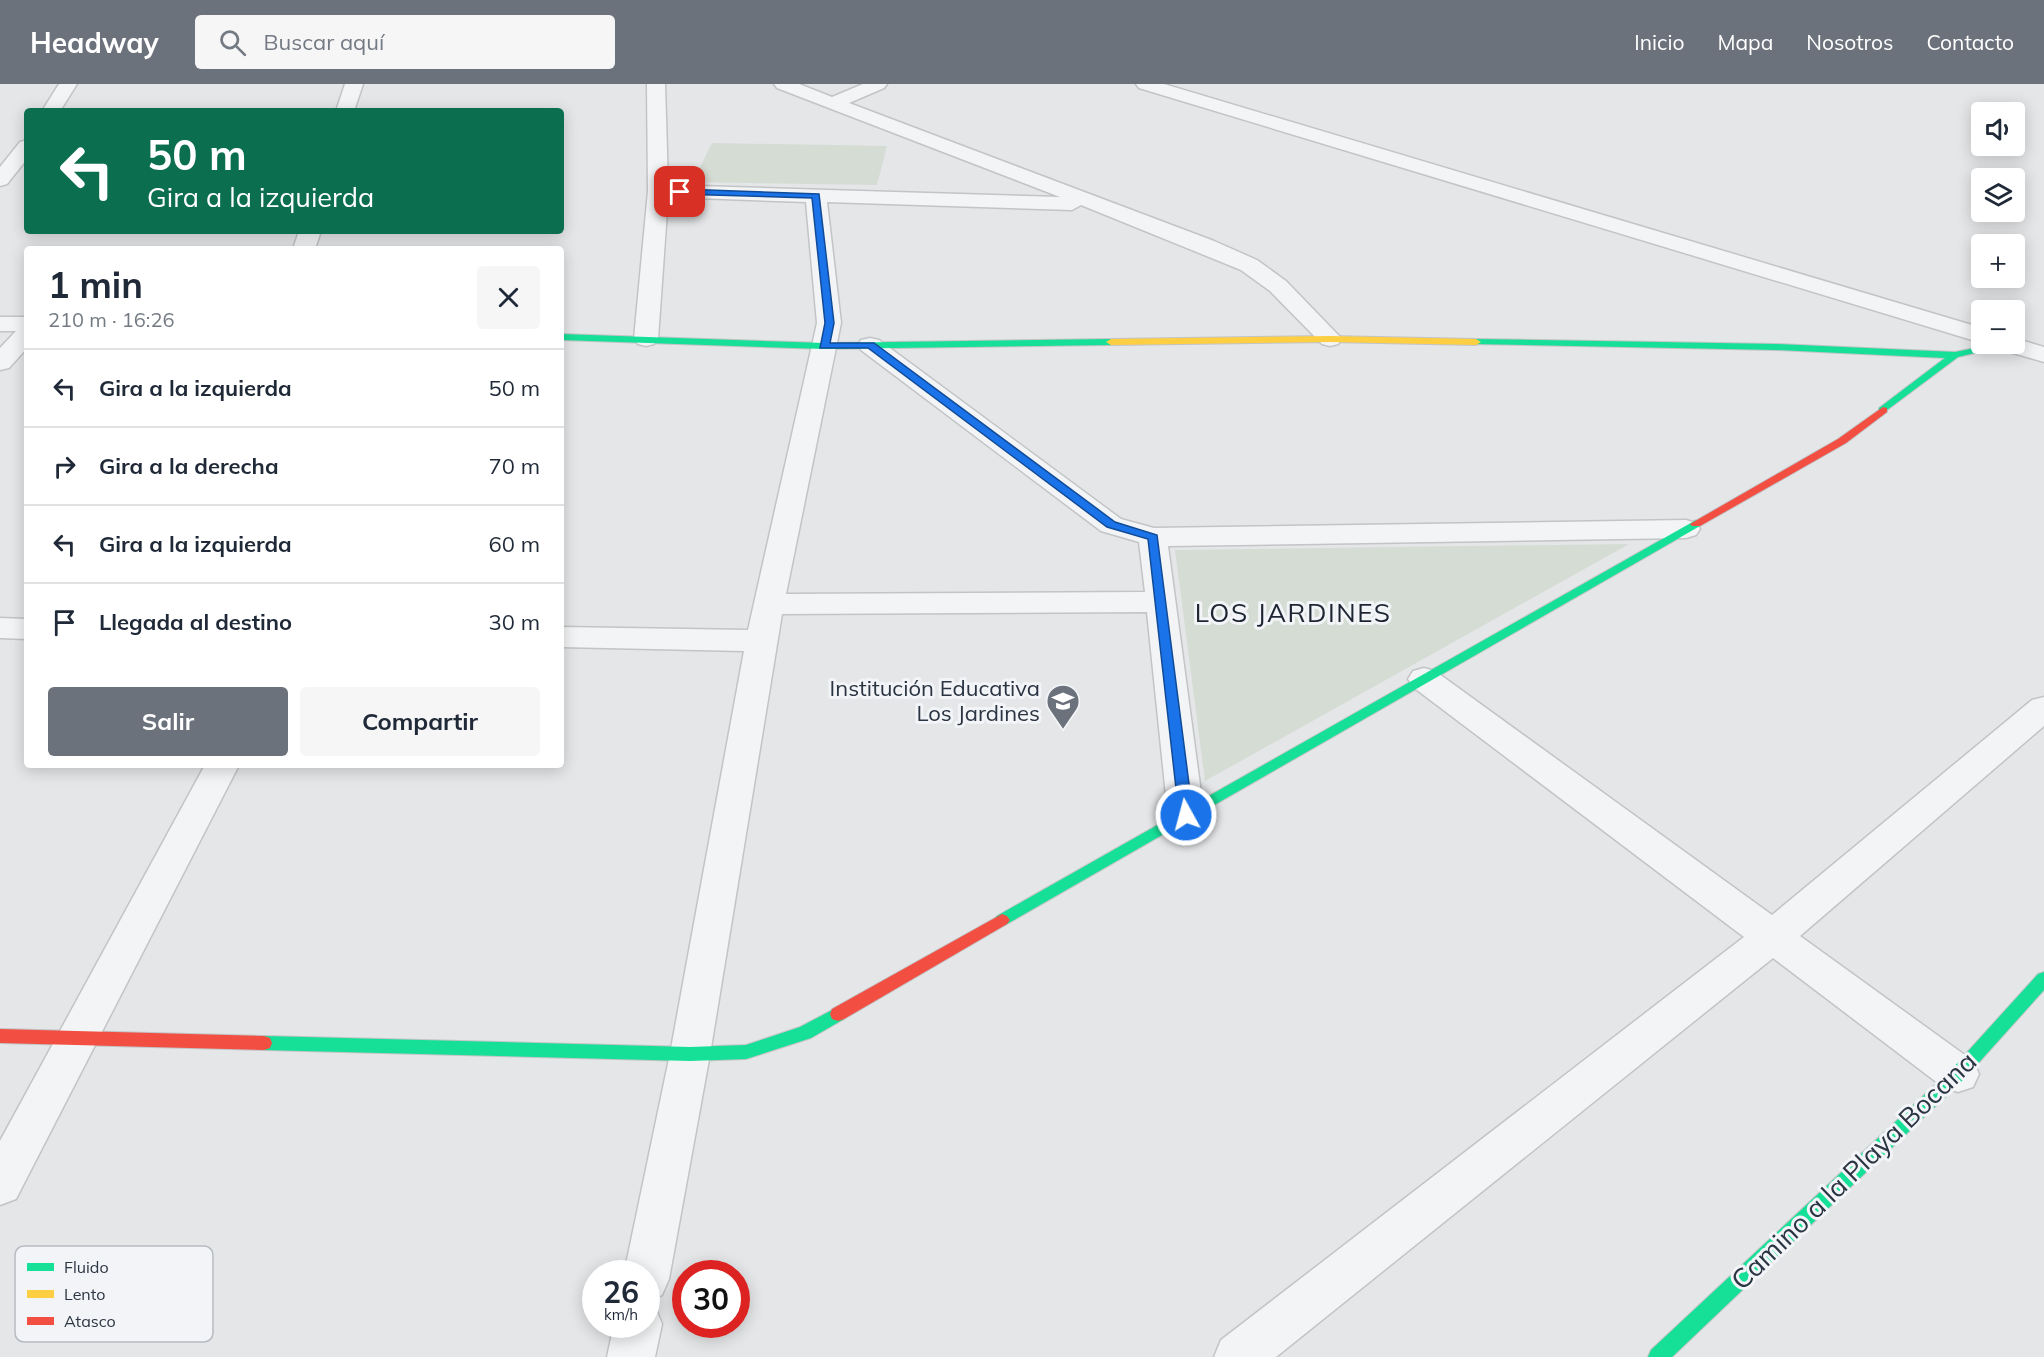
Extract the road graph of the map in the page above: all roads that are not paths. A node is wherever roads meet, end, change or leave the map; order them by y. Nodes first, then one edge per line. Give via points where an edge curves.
1 (68, 84) edge
2 (354, 84) edge
3 (656, 84) edge
4 (783, 84) edge
5 (878, 84) edge
6 (1145, 84) edge
7 (833, 103) junction
8 (53, 108) edge
9 (346, 108) edge
10 (24, 150) edge
11 (0, 180) edge
12 (658, 191) junction
13 (816, 196) junction
14 (1098, 204) junction
15 (0, 324) edge
16 (24, 324) edge
17 (1971, 333) edge
18 (24, 336) edge
19 (564, 336) edge
20 (646, 339) junction
21 (1330, 339) junction
22 (870, 345) junction
23 (824, 346) junction
24 (2025, 350) edge
25 (1971, 352) edge
26 (1955, 355) junction
27 (2044, 356) edge
28 (0, 363) edge
29 (1686, 529) junction
30 (1153, 537) junction
31 (1160, 602) junction
32 (769, 604) junction
33 (0, 628) edge
34 (24, 629) edge
35 (564, 637) edge
36 (761, 641) junction
37 (1424, 679) junction
38 (2044, 708) edge
39 (220, 768) edge
40 (1186, 815) junction
41 (1773, 936) junction
42 (2044, 979) edge
43 (0, 1036) edge
44 (78, 1038) junction
45 (690, 1054) junction
46 (1958, 1074) junction
47 (0, 1184) edge
48 (650, 1260) edge
49 (635, 1338) edge
50 (631, 1357) edge
51 (1239, 1357) edge
52 (1658, 1357) edge

1 - 8 street
2 - 9 street
3 - 12 street
4 - 7 street
5 - 7 street
6 - 17 street
7 - 14 street
10 - 11 street
12 - 13 street
12 - 20 street
13 - 14 street
13 - 23 street via 830,323
14 - 21 street via 1249,265 1278,286
15 - 16 street
18 - 28 street
19 - 20 street
20 - 23 street
21 - 22 street
21 - 26 street via 1776,347
22 - 23 street
22 - 30 street via 1111,525
23 - 32 street
24 - 27 street
25 - 26 street
26 - 29 street via 1842,441
29 - 30 street
29 - 37 street
30 - 31 street
31 - 32 street
31 - 40 street
32 - 36 street
33 - 34 street
35 - 36 street
36 - 45 street
37 - 40 street
37 - 41 street
38 - 41 street
39 - 44 street
40 - 45 street via 804,1033 746,1052
41 - 46 street
41 - 51 street
42 - 46 street, Camino a la Playa Bocana
43 - 44 street
44 - 45 street
44 - 47 street
45 - 48 street
46 - 52 street, Camino a la Playa Bocana
49 - 50 street

